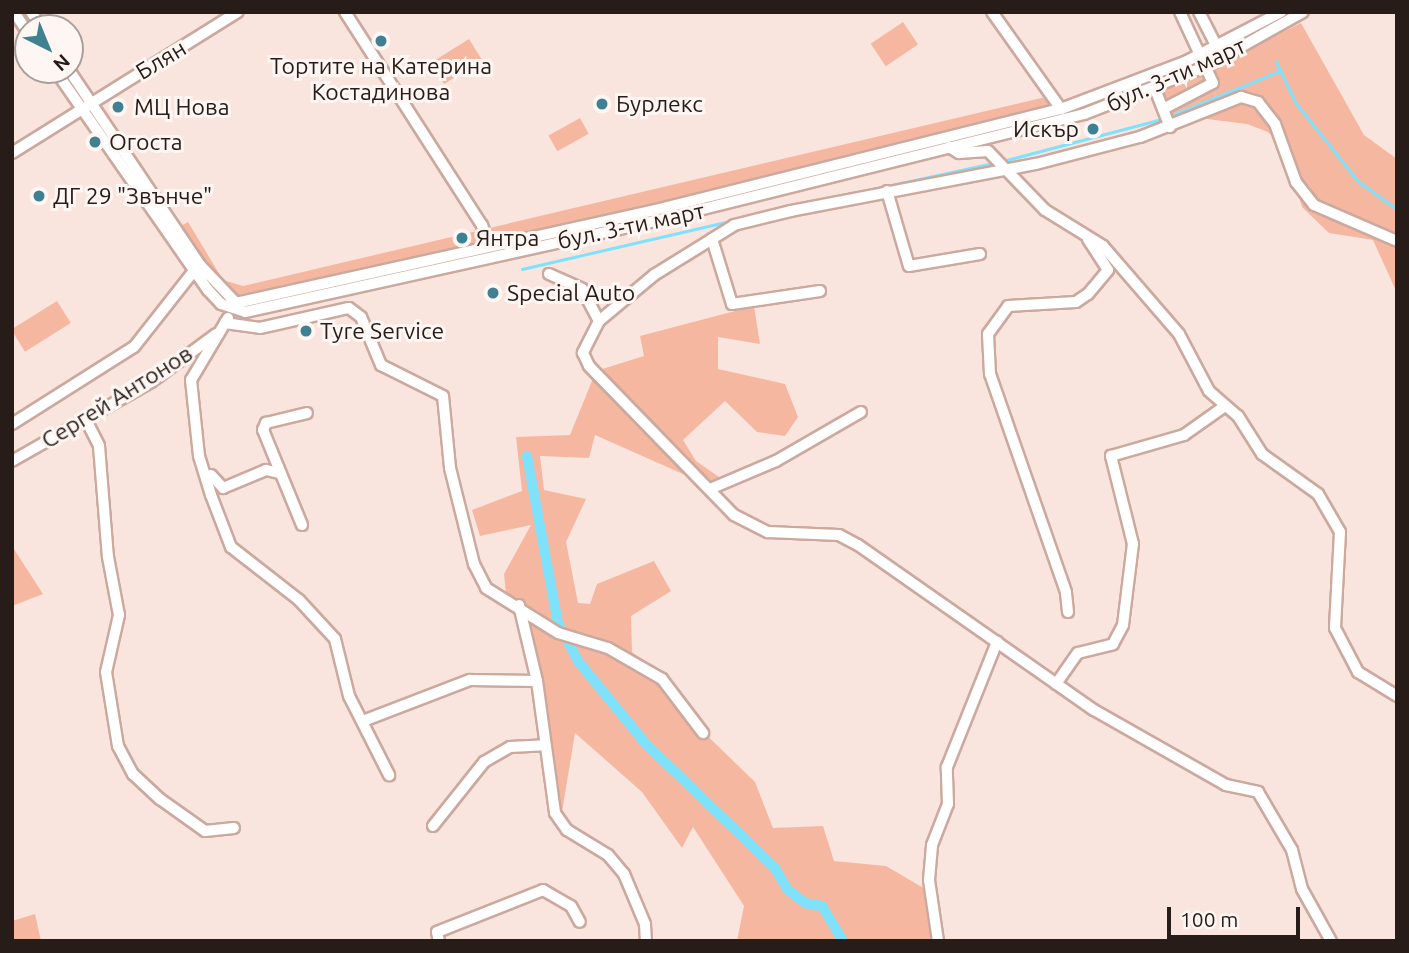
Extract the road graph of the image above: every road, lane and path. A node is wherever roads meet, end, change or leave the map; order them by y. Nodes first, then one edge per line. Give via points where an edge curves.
1 (238, 12) edge
2 (345, 12) edge
3 (992, 12) edge
4 (1180, 12) edge
5 (1199, 12) edge
6 (1282, 12) edge
7 (1303, 12) edge
8 (1216, 47) junction
9 (1201, 55) junction
10 (1223, 58) junction
11 (1207, 66) junction
12 (68, 84) edge
13 (76, 84) edge
14 (1155, 89) junction
15 (86, 104) junction
16 (1061, 109) junction
17 (1166, 118) junction
18 (949, 147) junction
19 (12, 153) edge
20 (1003, 163) junction
21 (887, 191) junction
22 (1080, 228) junction
23 (712, 239) junction
24 (1397, 241) edge
25 (489, 244) junction
26 (980, 254) dead end
27 (197, 268) junction
28 (550, 274) dead end
29 (820, 291) dead end
30 (235, 306) junction
31 (599, 321) junction
32 (222, 327) junction
33 (1225, 407) junction
34 (861, 412) dead end
35 (307, 413) dead end
36 (85, 418) junction
37 (12, 424) edge
38 (12, 461) edge
39 (204, 467) junction
40 (279, 473) junction
41 (710, 489) junction
42 (302, 525) dead end
43 (519, 605) junction
44 (1068, 612) dead end
45 (997, 642) junction
46 (537, 681) junction
47 (1056, 684) junction
48 (1397, 696) edge
49 (363, 722) junction
50 (703, 733) dead end
51 (545, 745) junction
52 (389, 775) dead end
53 (433, 826) dead end
54 (233, 828) dead end
55 (580, 922) dead end
56 (439, 941) edge
57 (646, 941) edge
58 (938, 941) edge
59 (1331, 941) edge

1 - 15 street, Блян
2 - 25 street via 482,225
3 - 16 street
4 - 9 street
5 - 8 street
6 - 8 street, бул. 3-ти март
7 - 10 street, бул. 3-ти март
8 - 9 street, бул. 3-ти март
8 - 10 street
9 - 11 street
9 - 16 street, бул. 3-ти март
10 - 11 street, бул. 3-ти март
11 - 14 street, бул. 3-ти март
11 - 17 street via 1211,87
12 - 15 street
13 - 15 street
14 - 17 street
14 - 18 street, бул. 3-ти март via 1084,114
15 - 19 street, Блян
15 - 27 street
16 - 25 street, бул. 3-ти март via 656,210
17 - 20 street via 1037,164
17 - 24 street via 1250,97 1275,124 1296,182 1314,205
18 - 20 street via 959,153 988,151
18 - 30 street, бул. 3-ти март via 639,225 253,312
20 - 21 street
20 - 22 street via 1045,209
21 - 23 street via 734,225
21 - 26 street via 909,266
22 - 33 street via 1140,284
22 - 44 street via 1106,263 1105,276 1076,302 1023,301 1008,306 988,334 987,354 1022,476 1066,592
23 - 29 street via 732,304
23 - 31 street via 654,275
25 - 30 street, бул. 3-ти март
27 - 30 street via 217,300
27 - 37 street via 134,347
28 - 31 street via 582,289
30 - 32 street, Сергей Антонов
31 - 41 street via 583,353 589,366
32 - 36 street, Сергей Антонов via 151,382
32 - 39 street via 191,380
32 - 43 street via 260,328 349,308 366,323 380,365 443,396 450,468 474,564 486,588
33 - 47 street via 1184,435 1111,456 1133,544 1123,625 1113,644 1078,653
33 - 48 street via 1238,416 1262,454 1308,483 1335,522 1341,552 1335,628 1357,672
34 - 41 street via 776,461
35 - 40 street via 266,423
36 - 38 street, Сергей Антонов
36 - 54 street via 99,446 108,557 119,615 106,672 118,746 133,774 160,799 205,831
39 - 40 street via 223,488 266,470
39 - 49 street via 231,547 299,600 335,639 349,696
40 - 42 street
41 - 45 street via 749,526 768,532 839,535 858,545
43 - 46 street
43 - 50 street via 558,633 608,648 662,679
45 - 47 street
45 - 58 street via 947,767 948,804 932,845 929,880
46 - 49 street via 470,680
46 - 51 street
47 - 59 street via 1213,779 1258,792 1292,850 1302,889
49 - 52 street
51 - 53 street via 510,747 484,762
51 - 57 street via 555,813 567,830 608,855 624,874 642,915
55 - 56 street via 557,893 543,890 437,932

